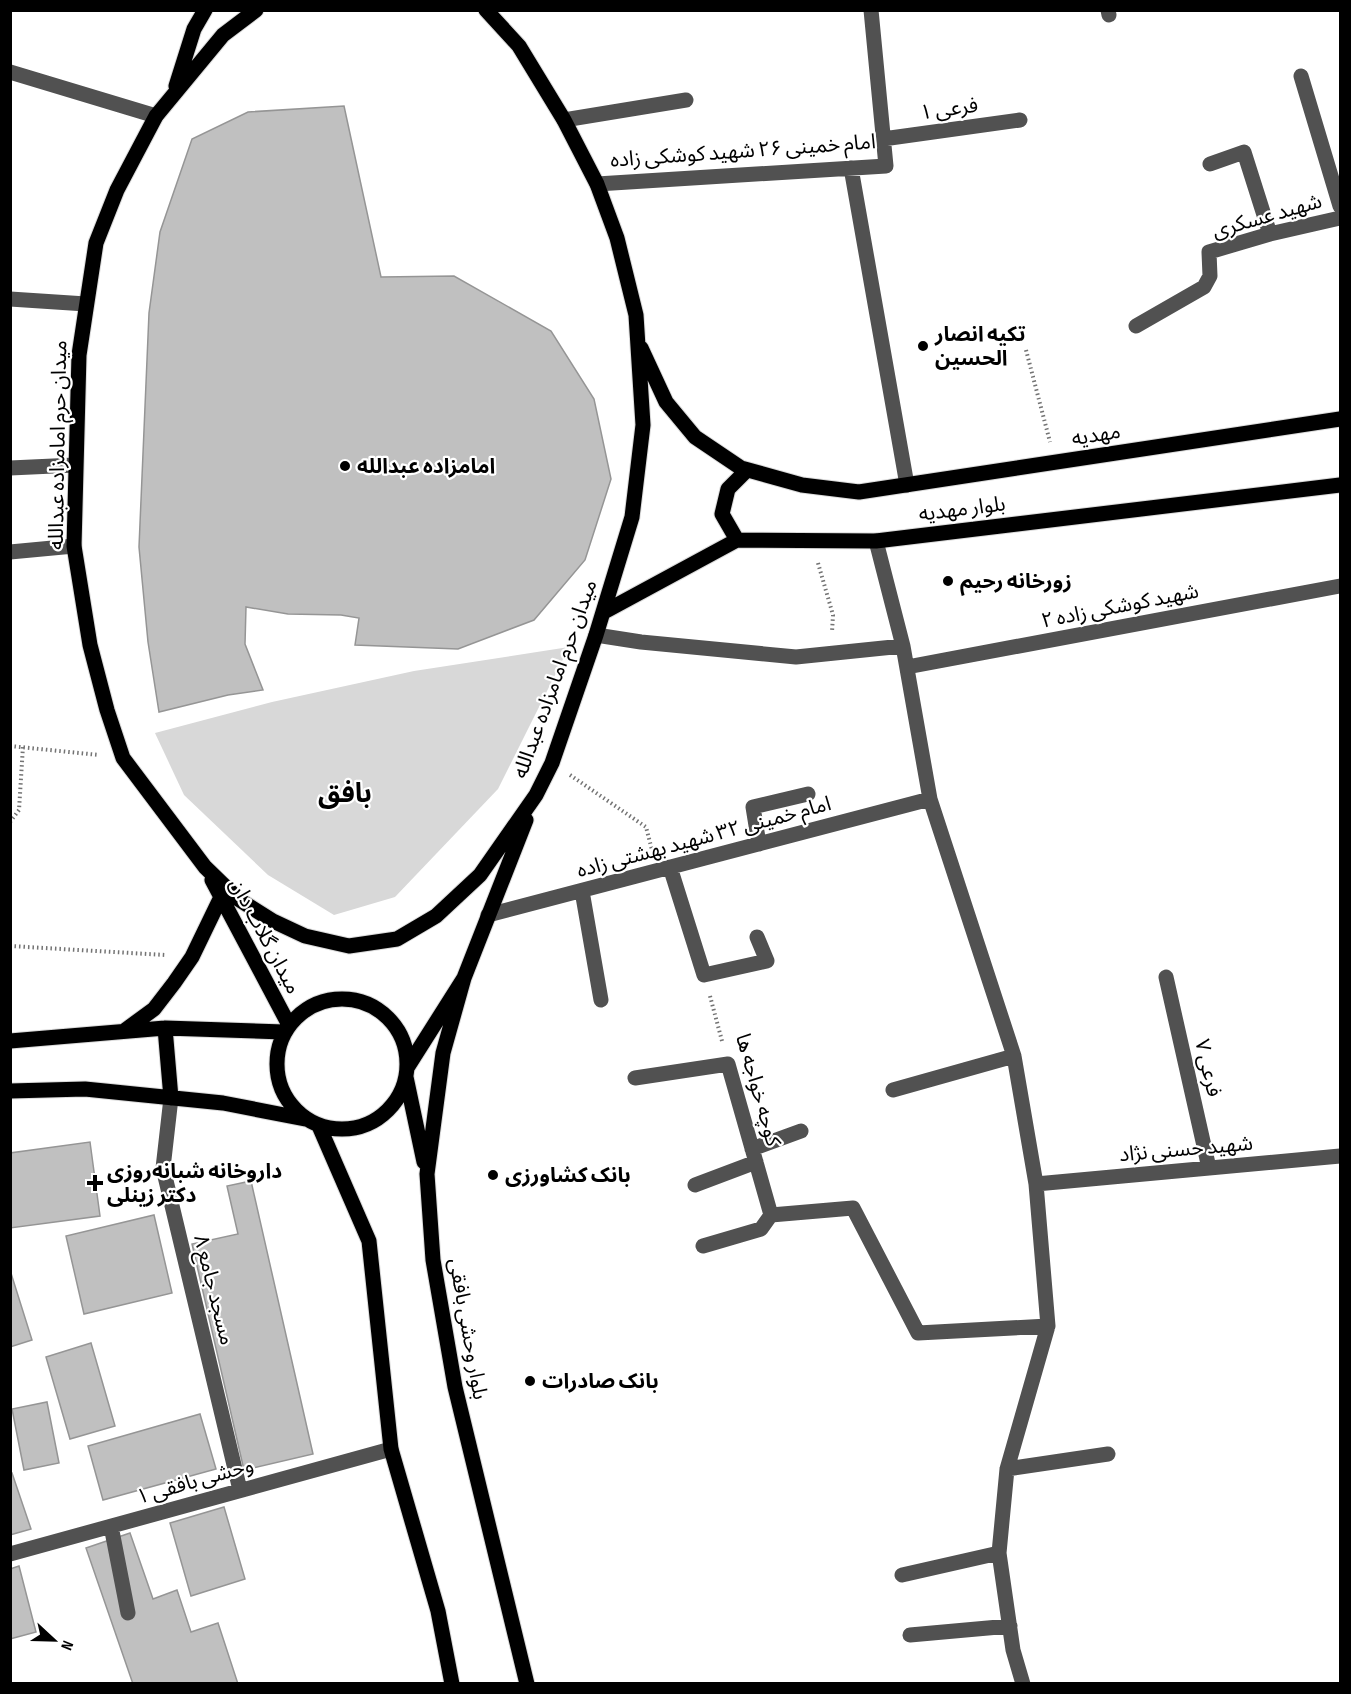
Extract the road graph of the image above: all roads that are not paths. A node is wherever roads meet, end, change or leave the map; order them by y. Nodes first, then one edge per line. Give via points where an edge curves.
1 (205, 10) edge
2 (256, 10) edge
3 (486, 10) edge
4 (500, 10) edge
5 (871, 10) edge
6 (519, 46) junction
7 (10, 72) edge
8 (1301, 76) dead end
9 (174, 93) junction
10 (686, 100) dead end
11 (156, 116) junction
12 (564, 120) junction
13 (1020, 120) dead end
14 (883, 139) junction
15 (1210, 164) dead end
16 (851, 168) junction
17 (597, 184) junction
18 (1341, 206) edge
19 (1341, 218) edge
20 (1270, 234) junction
21 (10, 299) edge
22 (86, 304) junction
23 (1136, 326) dead end
24 (637, 340) junction
25 (1341, 419) edge
26 (75, 465) junction
27 (10, 468) edge
28 (747, 470) junction
29 (1341, 484) edge
30 (907, 485) junction
31 (737, 540) junction
32 (876, 541) junction
33 (74, 546) junction
34 (10, 552) edge
35 (1341, 586) edge
36 (604, 612) junction
37 (596, 635) junction
38 (903, 646) junction
39 (907, 667) junction
40 (807, 794) dead end
41 (536, 795) junction
42 (930, 800) junction
43 (759, 844) junction
44 (205, 867) junction
45 (663, 869) junction
46 (582, 891) junction
47 (221, 897) junction
48 (488, 915) junction
49 (757, 937) dead end
50 (1166, 977) dead end
51 (464, 978) junction
52 (601, 1000) dead end
53 (165, 1028) junction
54 (286, 1028) junction
55 (124, 1031) junction
56 (10, 1041) edge
57 (1014, 1056) junction
58 (407, 1072) junction
59 (635, 1078) dead end
60 (892, 1090) dead end
61 (10, 1091) edge
62 (171, 1098) junction
63 (313, 1123) junction
64 (801, 1131) dead end
65 (754, 1156) junction
66 (1341, 1156) edge
67 (1209, 1168) junction
68 (427, 1174) junction
69 (1036, 1184) junction
70 (695, 1185) dead end
71 (771, 1215) junction
72 (703, 1246) dead end
73 (1048, 1326) junction
74 (391, 1449) junction
75 (1108, 1454) dead end
76 (1007, 1469) junction
77 (240, 1490) junction
78 (111, 1526) junction
79 (999, 1553) junction
80 (10, 1554) edge
81 (902, 1575) dead end
82 (128, 1613) dead end
83 (1010, 1626) junction
84 (910, 1635) dead end
85 (452, 1683) edge
86 (527, 1683) edge
87 (1023, 1683) edge

1 - 9 main road
2 - 9 main road, میدان حرم امامزاده عبدالله via 223,34
3 - 6 main road, میدان حرم امامزاده عبدالله
4 - 6 main road
5 - 14 street, امام خمینی ۲۶ شهید کوشکی زاده
6 - 12 main road, میدان حرم امامزاده عبدالله
7 - 11 street
8 - 18 street
9 - 11 main road, میدان حرم امامزاده عبدالله
10 - 12 street
11 - 22 main road, میدان حرم امامزاده عبدالله via 117,190 96,243
12 - 17 main road, میدان حرم امامزاده عبدالله
13 - 14 street, فرعی ۱
14 - 16 street, امام خمینی ۲۶ شهید کوشکی زاده via 886,166
15 - 20 street via 1244,152
16 - 17 street, امام خمینی ۲۶ شهید کوشکی زاده
16 - 30 street
17 - 24 main road, میدان حرم امامزاده عبدالله via 617,238 636,315
19 - 20 street, شهید عسکری
20 - 23 street, شهید عسکری via 1209,252 1210,276 1204,287
21 - 22 street
22 - 26 main road, میدان حرم امامزاده عبدالله via 79,355
24 - 28 main road via 666,402 695,436
24 - 36 main road, میدان حرم امامزاده عبدالله via 643,425 632,517
25 - 30 main road, مهدیه
26 - 27 street
26 - 33 main road, میدان حرم امامزاده عبدالله
28 - 30 main road, مهدیه via 802,485 859,492
28 - 31 main road via 728,489 722,514
29 - 32 main road, بلوار مهدیه
31 - 32 main road, بلوار مهدیه
31 - 36 main road, بلوار مهدیه
32 - 38 street
33 - 34 street
33 - 44 main road, میدان حرم امامزاده عبدالله via 90,645 123,758
35 - 39 street, شهید کوشکی زاده ۲
36 - 37 main road, میدان حرم امامزاده عبدالله
37 - 38 street via 796,657
37 - 41 main road, میدان حرم امامزاده عبدالله via 552,763
38 - 39 street
39 - 42 street
40 - 43 street via 753,807
41 - 44 main road, میدان حرم امامزاده عبدالله via 480,875 436,916 397,939 349,946 305,936 238,899
41 - 48 main road, بلوار وحشی بافقی
42 - 43 street, امام خمینی ۳۲ شهید بهشتی زاده
42 - 57 street
43 - 45 street, امام خمینی ۳۲ شهید بهشتی زاده
44 - 47 main road, میدان گلاب دان
45 - 46 street, امام خمینی ۳۲ شهید بهشتی زاده
45 - 49 street via 704,975 767,961
46 - 48 street, امام خمینی ۳۲ شهید بهشتی زاده
46 - 52 street
47 - 54 main road, میدان گلاب دان
47 - 55 main road via 192,957 154,1009
48 - 51 main road, بلوار وحشی بافقی
50 - 67 street, فرعی ۷
51 - 58 main road, بلوار وحشی بافقی
51 - 68 main road, بلوار وحشی بافقی via 443,1053
53 - 54 main road
53 - 55 main road
53 - 62 main road
54 - 58 main road via 304,1010 323,1000 344,998 364,1002 383,1012 397,1028 405,1047
54 - 63 main road via 277,1050 276,1071 281,1090 292,1106
55 - 56 main road
57 - 60 street
57 - 69 street
58 - 63 main road via 398,1098 383,1115 364,1126 342,1130
58 - 68 main road
59 - 65 street, کوچه خواجه ها via 729,1064
61 - 62 main road via 85,1089
62 - 63 main road via 224,1103
62 - 77 street, مسجد جامع ۸ via 163,1168
63 - 74 main road via 369,1241
64 - 65 street
65 - 70 street
65 - 71 street, کوچه خواجه ها
66 - 67 street, شهید حسنی نژاد
67 - 69 street, شهید حسنی نژاد
68 - 86 main road, بلوار وحشی بافقی via 433,1260 455,1388
69 - 73 street
71 - 72 street via 761,1229
71 - 73 street via 853,1208 918,1333
73 - 76 street
74 - 77 street, وحشی بافقی ۱
74 - 85 main road via 438,1611
75 - 76 street
76 - 79 street
77 - 78 street, وحشی بافقی ۱
78 - 80 street, وحشی بافقی ۱
78 - 82 street
79 - 81 street
79 - 83 street
83 - 84 street
83 - 87 street

